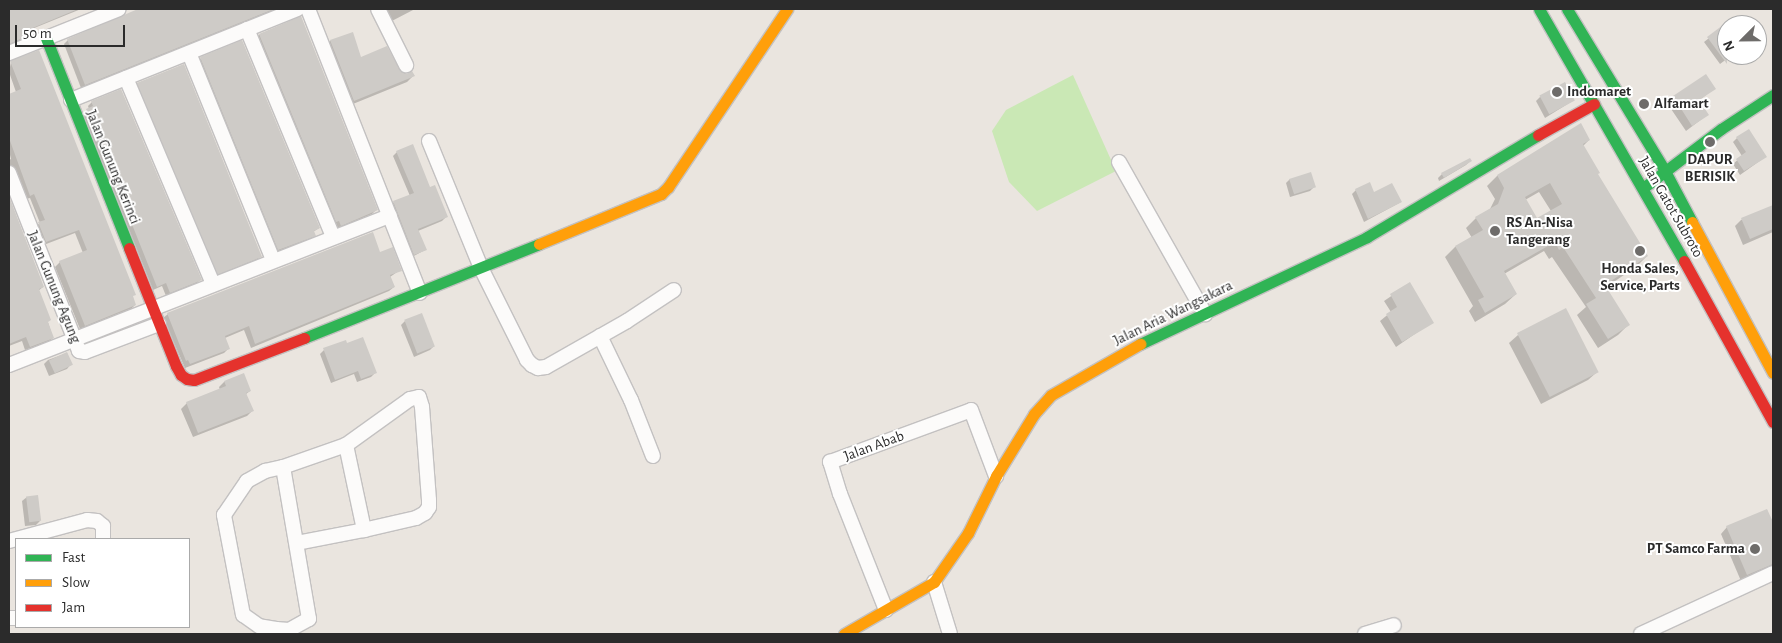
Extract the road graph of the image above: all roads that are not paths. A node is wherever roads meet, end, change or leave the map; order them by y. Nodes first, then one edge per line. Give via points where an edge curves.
1 (120, 9) edge
2 (297, 9) edge
3 (308, 9) edge
4 (378, 9) edge
5 (786, 9) edge
6 (1539, 9) edge
7 (1567, 9) edge
8 (247, 29) junction
9 (46, 38) junction
10 (9, 53) edge
11 (189, 53) junction
12 (406, 65) dead end
13 (126, 78) junction
14 (1773, 95) edge
15 (71, 100) junction
16 (1594, 104) junction
17 (429, 141) dead end
18 (1120, 162) dead end
19 (1665, 172) junction
20 (9, 173) edge
21 (1643, 188) junction
22 (390, 216) junction
23 (334, 238) junction
24 (273, 260) junction
25 (481, 268) junction
26 (213, 284) junction
27 (674, 290) dead end
28 (420, 293) junction
29 (152, 307) junction
30 (1205, 314) junction
31 (159, 324) junction
32 (600, 336) junction
33 (75, 337) junction
34 (9, 365) edge
35 (1773, 373) edge
36 (1773, 422) edge
37 (346, 445) junction
38 (653, 456) dead end
39 (283, 466) junction
40 (996, 476) junction
41 (364, 530) junction
42 (20, 538) edge
43 (103, 538) edge
44 (297, 543) junction
45 (1773, 573) edge
46 (934, 582) junction
47 (886, 610) junction
48 (1394, 625) dead end
49 (275, 632) edge
50 (844, 634) edge
51 (950, 634) edge
52 (1364, 634) edge
53 (1641, 634) edge

1 - 9 street
2 - 8 street
3 - 22 street
4 - 12 street
5 - 25 main road, Jalan Gunung Kerinci via 661,194
6 - 16 main road, Jalan Gatot Subroto
7 - 19 main road, Jalan Gatot Subroto
8 - 11 street
8 - 23 street
9 - 10 street
9 - 15 main road, Jalan Gunung Kerinci
11 - 13 street
11 - 24 street
13 - 15 street
13 - 26 street
14 - 19 main road via 1721,129
15 - 29 main road, Jalan Gunung Kerinci
16 - 21 main road, Jalan Gatot Subroto
16 - 30 main road, Jalan Aria Wangsakara via 1367,237
17 - 25 street
18 - 30 street
19 - 21 main road
19 - 35 main road, Jalan Gatot Subroto
20 - 33 street, Jalan Gunung Agung
21 - 36 main road, Jalan Gatot Subroto
22 - 23 street
22 - 28 street
23 - 24 street
24 - 26 street
25 - 28 main road, Jalan Gunung Kerinci
25 - 32 street via 532,365 546,367
26 - 29 street
27 - 32 street
28 - 31 main road, Jalan Gunung Kerinci via 194,380 181,375
29 - 31 main road, Jalan Gunung Kerinci
29 - 33 street
30 - 40 main road, Jalan Aria Wangsakara via 1146,340 1051,395 1034,414
31 - 33 street, Jalan Gunung Agung via 85,352 79,351
32 - 38 street
33 - 34 street
37 - 39 street
37 - 41 street
37 - 41 street via 410,399 419,397 429,507 416,518
39 - 44 street
39 - 49 street via 247,481 224,514 243,615
40 - 46 main road, Jalan Aria Wangsakara via 968,533
40 - 47 street, Jalan Abab via 971,410 830,462
41 - 44 street
42 - 43 street via 87,520 97,521 103,526
44 - 49 street via 309,619 289,630
45 - 53 street
46 - 47 main road, Jalan Aria Wangsakara
46 - 51 street
47 - 50 main road, Jalan Aria Wangsakara
48 - 52 street

